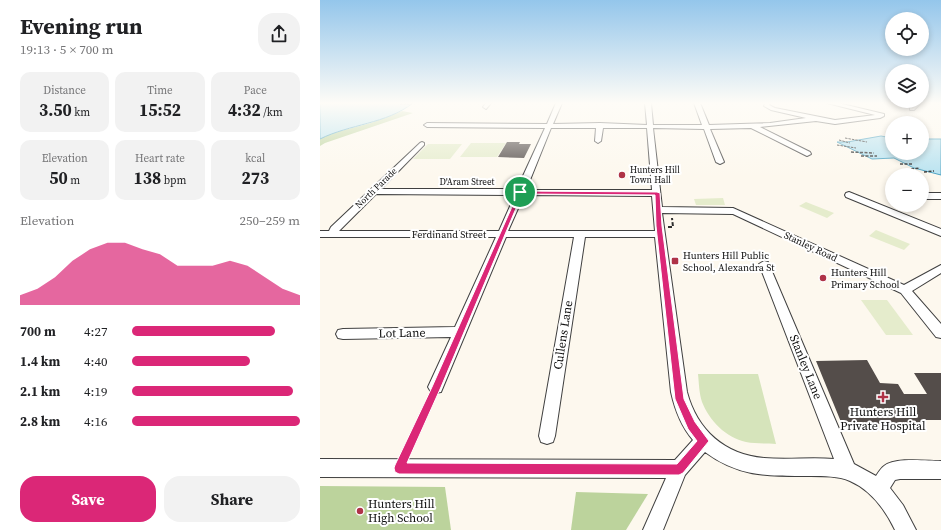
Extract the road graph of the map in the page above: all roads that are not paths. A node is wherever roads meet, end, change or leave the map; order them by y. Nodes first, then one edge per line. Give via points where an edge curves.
1 (706, 127) edge
2 (548, 128) edge
3 (600, 128) edge
4 (651, 128) edge
5 (756, 128) edge
6 (598, 141) dead end
7 (422, 144) dead end
8 (807, 154) dead end
9 (720, 162) dead end
10 (373, 191) junction
11 (520, 192) junction
12 (657, 193) junction
13 (849, 195) dead end
14 (929, 196) edge
15 (941, 196) edge
16 (883, 209) joint
17 (658, 210) junction
18 (664, 230) junction
19 (941, 233) edge
20 (320, 234) edge
21 (333, 234) junction
22 (502, 234) junction
23 (580, 234) junction
24 (764, 264) dead end
25 (941, 268) edge
26 (905, 290) junction
27 (460, 332) junction
28 (941, 333) edge
29 (343, 334) dead end
30 (436, 387) road end
31 (547, 436) dead end
32 (704, 441) junction
33 (320, 468) edge
34 (679, 469) junction
35 (848, 470) junction
36 (941, 470) edge
37 (878, 488) junction
38 (653, 530) edge
39 (906, 530) edge

1 - 9 street
2 - 11 street
3 - 6 street
4 - 12 street
5 - 8 street
7 - 10 street, North Parade
10 - 11 street, D'Aram Street
10 - 21 street, North Parade via 334,229
11 - 12 street, D'Aram Street
11 - 22 street
12 - 17 street
13 - 16 street
14 - 15 street
16 - 19 street
17 - 18 street
17 - 26 street, Stanley Road via 730,210
18 - 23 street, Ferdinand Street
18 - 32 street via 680,399 691,426
20 - 21 street, Ferdinand Street
21 - 22 street, Ferdinand Street
22 - 23 street, Ferdinand Street
22 - 27 street
23 - 31 street, Cullens Lane
24 - 35 street, Stanley Lane
25 - 26 street
26 - 28 street, Stanley Road
27 - 29 street, Lot Lane
27 - 30 street
32 - 34 street
32 - 35 street via 741,463 763,467
33 - 34 street
34 - 38 street
35 - 37 street
36 - 37 street via 890,472
37 - 39 street via 892,505

